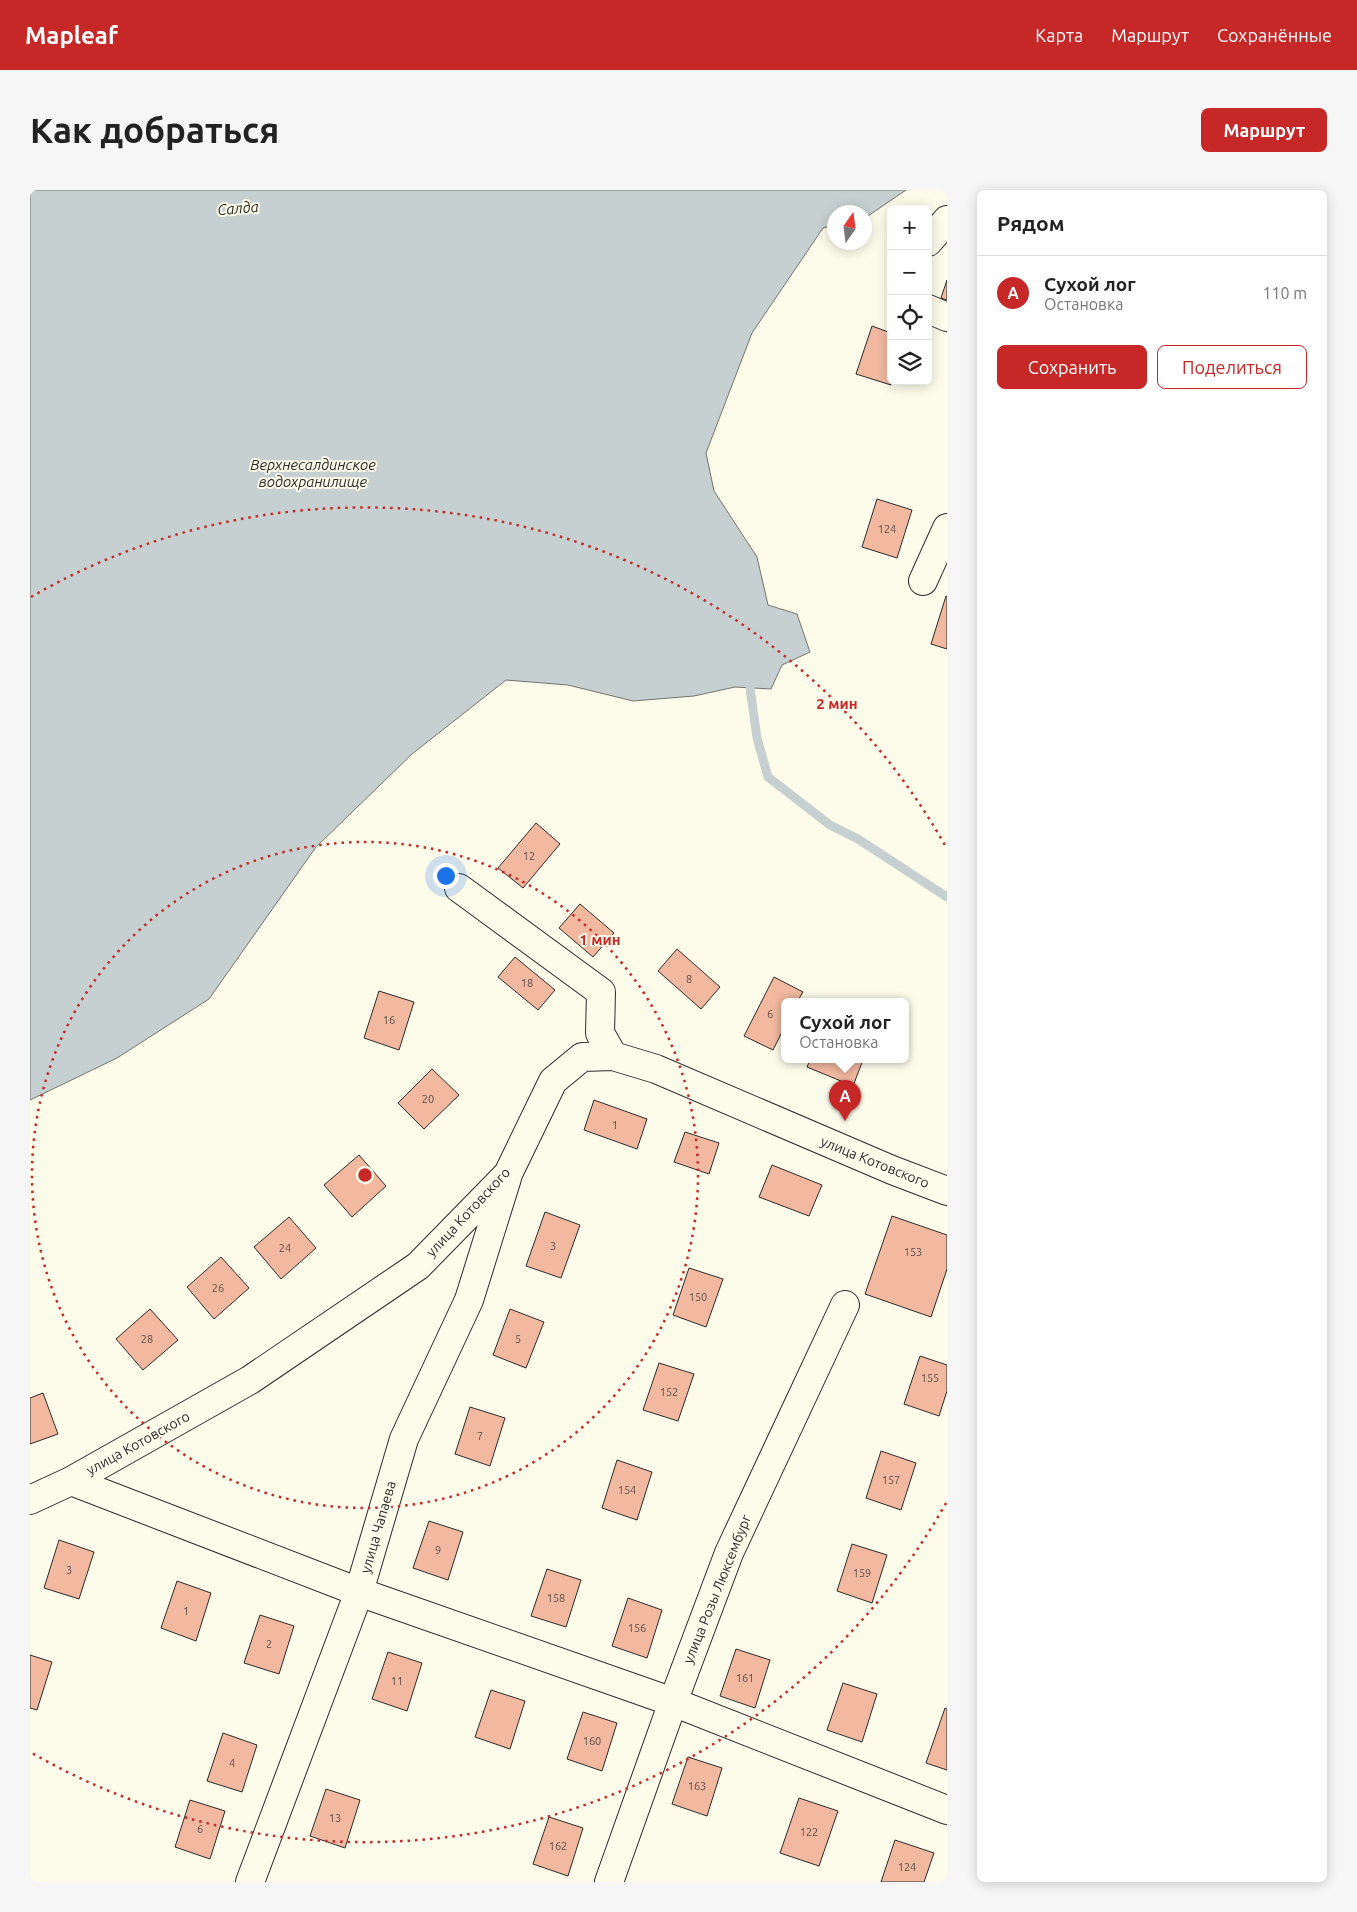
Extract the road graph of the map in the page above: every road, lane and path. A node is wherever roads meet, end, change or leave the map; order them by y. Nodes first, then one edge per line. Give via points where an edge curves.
1 (947, 220) edge
2 (932, 237) edge
3 (932, 311) edge
4 (947, 317) edge
5 (947, 528) edge
6 (923, 582) dead end
7 (460, 888) dead end
8 (613, 1056) junction
9 (508, 1174) junction
10 (947, 1191) edge
11 (845, 1305) dead end
12 (71, 1481) junction
13 (30, 1500) edge
14 (359, 1592) junction
15 (673, 1702) junction
16 (947, 1810) edge
17 (250, 1882) edge
18 (609, 1882) edge

1 - 2 street
3 - 4 street
5 - 6 street
7 - 8 street via 601,992 600,1033
8 - 9 street, улица Котовского via 582,1057 553,1081
8 - 10 street, улица Котовского via 656,1070
9 - 12 street, улица Котовского via 418,1266 250,1380
9 - 14 street, улица Чапаева via 469,1300 404,1439
11 - 15 street, улица Розы Люксембург via 729,1553
12 - 13 street, улица Котовского
12 - 14 street
14 - 15 street
14 - 17 street, улица Чапаева
15 - 16 street
15 - 18 street, улица Розы Люксембург

